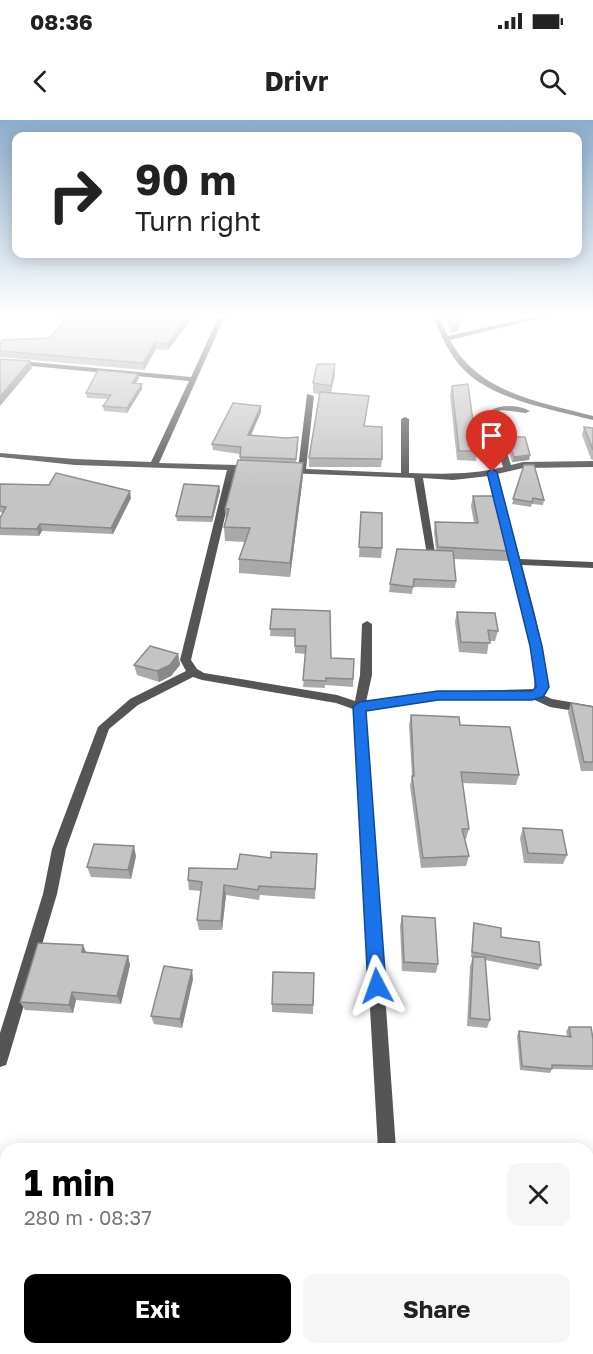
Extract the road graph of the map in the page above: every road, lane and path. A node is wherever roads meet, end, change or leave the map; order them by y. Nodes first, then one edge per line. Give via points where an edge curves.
1 (142, 374) edge
2 (195, 374) edge
3 (474, 374) edge
4 (192, 378) junction
5 (310, 396) dead end
6 (526, 411) dead end
7 (593, 418) edge
8 (405, 419) dead end
9 (0, 455) edge
10 (593, 464) edge
11 (154, 465) junction
12 (508, 469) junction
13 (279, 470) edge
14 (302, 471) junction
15 (492, 472) junction
16 (405, 476) junction
17 (418, 477) junction
18 (430, 553) edge
19 (515, 562) junction
20 (593, 565) edge
21 (367, 624) dead end
22 (193, 672) junction
23 (532, 695) junction
24 (359, 707) junction
25 (593, 710) edge
26 (0, 1059) edge
27 (387, 1143) edge

1 - 4 street
2 - 4 street
3 - 7 street via 485,382 547,406
4 - 11 street
5 - 14 street
6 - 12 street via 494,411 495,428
8 - 16 street
9 - 11 street
10 - 12 street
11 - 22 street via 238,468 185,660
12 - 15 street
13 - 14 street
14 - 16 street
15 - 17 street
15 - 19 street
16 - 17 street
17 - 18 street
19 - 20 street
19 - 23 street via 542,687
21 - 24 street via 366,675
22 - 24 street via 337,699
22 - 26 street via 134,702 104,727 59,849 50,894
23 - 24 street via 438,696
23 - 25 street via 550,703
24 - 27 street

